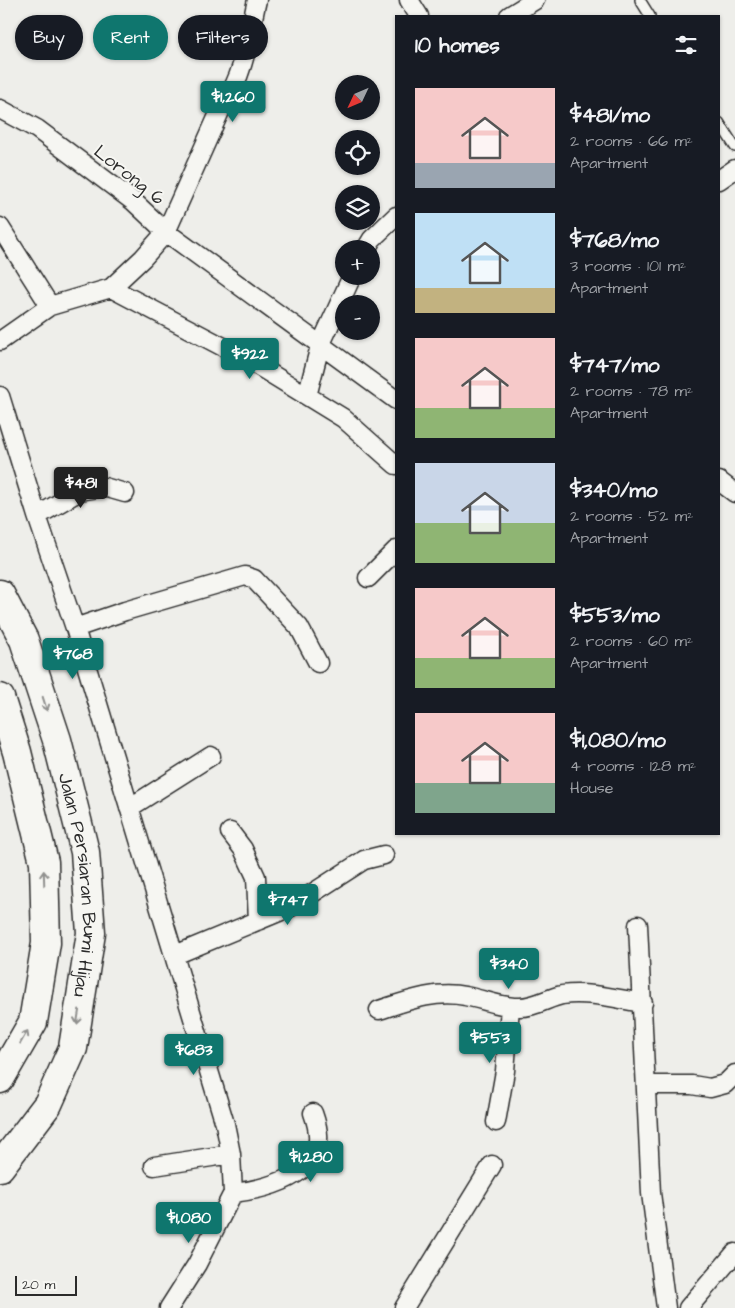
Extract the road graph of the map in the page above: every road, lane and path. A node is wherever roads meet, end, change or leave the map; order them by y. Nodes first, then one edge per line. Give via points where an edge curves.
1 (256, 0) edge
2 (409, 0) edge
3 (640, 0) edge
4 (532, 5) edge
5 (418, 15) edge
6 (511, 15) edge
7 (649, 15) edge
8 (0, 109) edge
9 (720, 124) edge
10 (735, 147) edge
11 (735, 170) edge
12 (720, 179) edge
13 (395, 217) edge
14 (0, 226) edge
15 (166, 232) junction
16 (371, 240) edge
17 (348, 285) edge
18 (110, 288) junction
19 (50, 306) junction
20 (0, 341) edge
21 (320, 346) junction
22 (0, 396) edge
23 (307, 396) junction
24 (395, 399) edge
25 (395, 464) edge
26 (720, 482) edge
27 (125, 493) dead end
28 (735, 493) edge
29 (37, 516) junction
30 (395, 551) edge
31 (368, 578) dead end
32 (0, 594) edge
33 (75, 628) junction
34 (318, 664) dead end
35 (0, 698) edge
36 (211, 756) dead end
37 (129, 808) junction
38 (230, 832) dead end
39 (384, 855) dead end
40 (258, 921) junction
41 (638, 925) dead end
42 (175, 955) junction
43 (643, 1003) junction
44 (510, 1006) junction
45 (379, 1010) dead end
46 (735, 1074) edge
47 (0, 1079) edge
48 (646, 1084) junction
49 (313, 1113) dead end
50 (496, 1122) dead end
51 (231, 1154) junction
52 (492, 1165) dead end
53 (154, 1166) dead end
54 (0, 1167) edge
55 (233, 1193) junction
56 (735, 1253) edge
57 (168, 1308) edge
58 (404, 1308) edge
59 (666, 1308) edge
60 (688, 1308) edge

1 - 15 street via 232,92 225,100
2 - 5 street
3 - 7 lane
4 - 6 street
8 - 15 street, Lorong 6 via 37,129 133,201
9 - 10 lane
11 - 12 street
13 - 16 street
14 - 19 street
15 - 18 street, Lorong 6
15 - 21 street
17 - 21 street
18 - 19 street
18 - 23 street via 250,361
19 - 20 street
21 - 23 street
21 - 24 street
22 - 29 street
23 - 25 street via 343,418
26 - 28 street
27 - 29 street via 104,487 80,491
29 - 33 street
30 - 31 street
32 -> 54 main road, Jalan Persiaran Bumi Hijau via 24,640 57,740 85,852 91,932 74,1048 48,1104
33 - 34 street via 244,576 254,579 299,627
33 - 37 street
47 -> 35 main road, Jalan Persiaran Bumi Hijau via 34,1022 46,943 44,862 18,752
36 - 37 street
37 - 42 street
38 - 40 street via 256,877
39 - 40 street via 364,860 291,907
40 - 42 street
41 - 43 street
42 - 51 street via 226,1124
43 - 44 street via 562,995 520,1008
43 - 48 street
44 - 45 street via 440,994 418,997
44 - 50 street via 505,1071
46 - 48 street via 725,1084 710,1088 692,1084
48 - 59 street via 651,1193
49 - 55 street via 318,1130 317,1148 296,1174 270,1186
51 - 53 street
51 - 55 street
52 - 58 street
55 - 57 street via 197,1264
56 - 60 street

